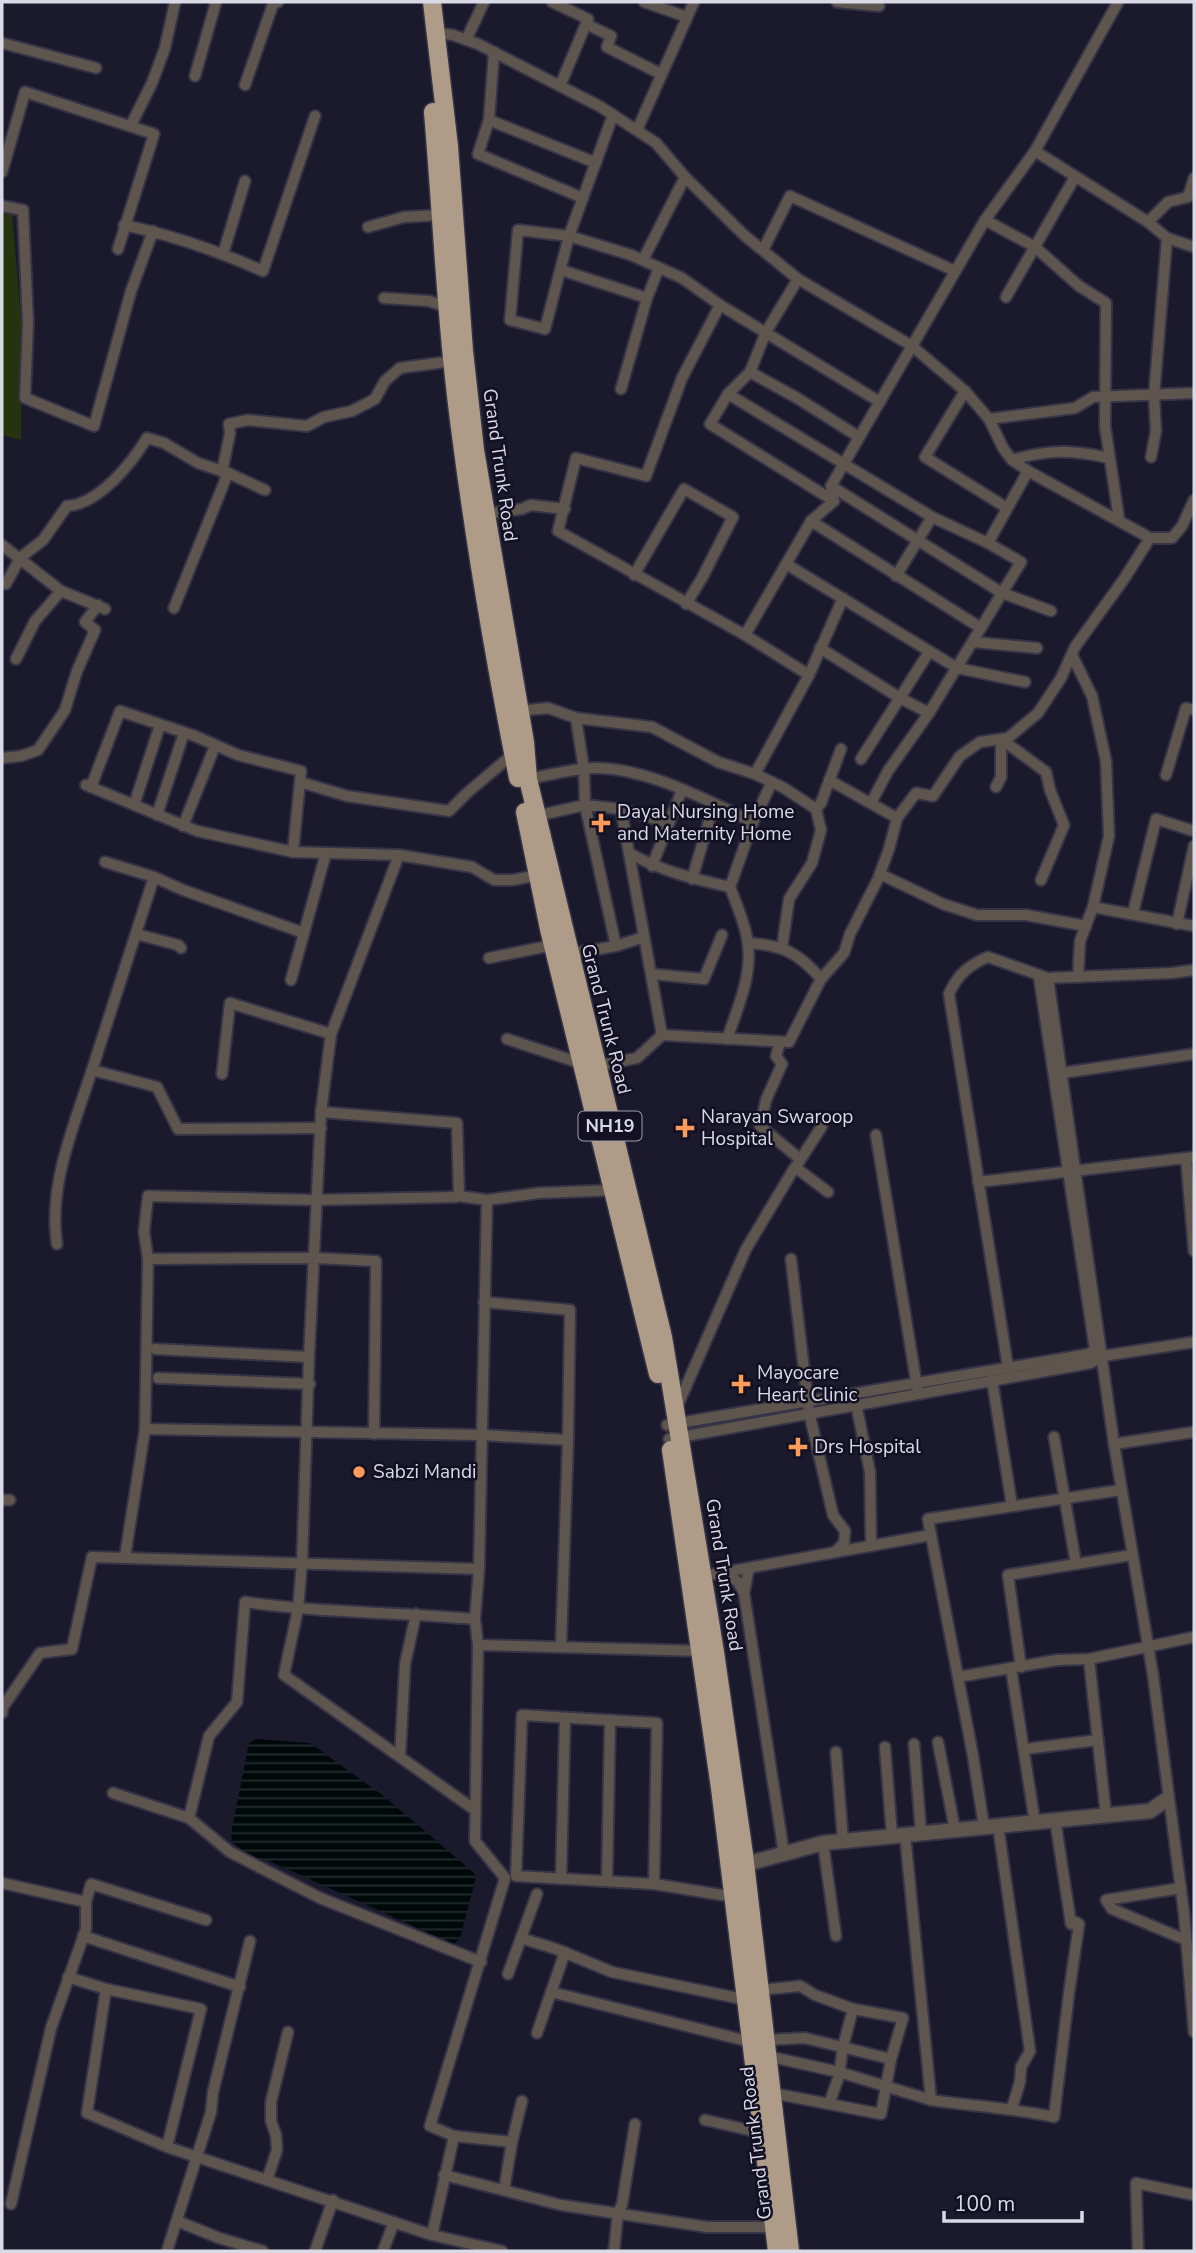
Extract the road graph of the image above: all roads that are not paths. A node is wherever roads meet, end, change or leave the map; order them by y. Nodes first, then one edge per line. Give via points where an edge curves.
1 (175, 2) edge
2 (216, 2) edge
3 (278, 2) edge
4 (422, 2) edge
5 (432, 2) edge
6 (484, 2) edge
7 (552, 2) edge
8 (644, 2) edge
9 (694, 2) edge
10 (837, 2) edge
11 (877, 2) edge
12 (1118, 2) edge
13 (687, 17) junction
14 (586, 24) junction
15 (435, 33) junction
16 (467, 40) junction
17 (2, 43) edge
18 (494, 52) junction
19 (96, 68) dead end
20 (661, 74) junction
21 (195, 76) dead end
22 (245, 85) dead end
23 (560, 86) junction
24 (613, 115) junction
25 (315, 116) dead end
26 (489, 120) junction
27 (131, 125) junction
28 (637, 130) junction
29 (1035, 151) junction
30 (596, 163) junction
31 (2, 172) edge
32 (685, 177) junction
33 (1074, 177) junction
34 (1194, 178) edge
35 (245, 181) dead end
36 (583, 198) junction
37 (2, 206) edge
38 (441, 215) junction
39 (985, 220) junction
40 (1148, 222) junction
41 (124, 225) junction
42 (368, 227) dead end
43 (153, 231) junction
44 (569, 236) junction
45 (1167, 238) junction
46 (1035, 247) junction
47 (1194, 247) edge
48 (118, 249) dead end
49 (763, 250) junction
50 (223, 254) junction
51 (643, 260) junction
52 (659, 268) junction
53 (561, 270) junction
54 (955, 271) junction
55 (798, 279) junction
56 (1006, 297) dead end
57 (384, 298) dead end
58 (646, 298) junction
59 (720, 306) junction
60 (447, 307) junction
61 (766, 332) junction
62 (912, 346) junction
63 (453, 361) junction
64 (750, 372) junction
65 (621, 389) dead end
66 (965, 391) junction
67 (1194, 393) edge
68 (728, 394) junction
69 (1154, 396) junction
70 (1105, 397) junction
71 (880, 402) junction
72 (989, 419) junction
73 (859, 437) junction
74 (1151, 457) dead end
75 (1109, 458) junction
76 (1012, 460) junction
77 (845, 463) junction
78 (1028, 471) junction
79 (225, 472) junction
80 (831, 486) junction
81 (265, 490) dead end
82 (834, 500) junction
83 (1194, 500) edge
84 (1007, 508) junction
85 (565, 509) junction
86 (486, 514) junction
87 (932, 517) junction
88 (1119, 519) junction
89 (811, 521) junction
90 (1150, 538) junction
91 (917, 540) junction
92 (988, 543) junction
93 (2, 545) edge
94 (20, 558) junction
95 (786, 564) junction
96 (634, 575) junction
97 (897, 576) junction
98 (6, 584) dead end
99 (61, 591) junction
100 (1002, 593) junction
101 (843, 598) junction
102 (686, 604) junction
103 (174, 608) dead end
104 (1051, 611) dead end
105 (981, 628) junction
106 (745, 635) junction
107 (973, 642) junction
108 (820, 648) junction
109 (1037, 648) dead end
110 (929, 652) junction
111 (1072, 655) junction
112 (16, 659) dead end
113 (957, 668) junction
114 (809, 675) junction
115 (1025, 682) dead end
116 (900, 698) junction
117 (1194, 710) edge
118 (518, 711) junction
119 (929, 713) junction
120 (576, 718) junction
121 (160, 725) junction
122 (184, 733) junction
123 (1001, 739) junction
124 (215, 746) junction
125 (841, 749) dead end
126 (513, 754) junction
127 (2, 758) edge
128 (861, 759) dead end
129 (584, 770) junction
130 (755, 774) junction
131 (1166, 775) dead end
132 (528, 779) junction
133 (830, 780) junction
134 (300, 782) junction
135 (772, 782) junction
136 (996, 787) dead end
137 (682, 790) junction
138 (871, 803) junction
139 (715, 804) junction
140 (134, 805) junction
141 (585, 805) junction
142 (621, 809) junction
143 (816, 809) junction
144 (157, 815) junction
145 (536, 816) junction
146 (897, 818) junction
147 (753, 822) junction
148 (669, 823) junction
149 (183, 826) junction
150 (1194, 831) edge
151 (1194, 846) edge
152 (293, 852) junction
153 (326, 853) junction
154 (629, 853) junction
155 (399, 855) junction
156 (105, 862) dead end
157 (652, 866) junction
158 (880, 874) junction
159 (537, 875) junction
160 (154, 877) junction
161 (692, 878) junction
162 (1041, 880) dead end
163 (730, 887) junction
164 (1093, 907) junction
165 (1133, 913) junction
166 (1177, 924) junction
167 (1086, 926) junction
168 (1194, 926) edge
169 (304, 933) junction
170 (136, 934) junction
171 (722, 935) dead end
172 (644, 937) junction
173 (748, 943) junction
174 (552, 945) junction
175 (616, 946) junction
176 (181, 948) dead end
177 (782, 948) junction
178 (569, 954) junction
179 (489, 958) dead end
180 (1194, 970) edge
181 (651, 974) junction
182 (1044, 977) junction
183 (1078, 977) junction
184 (821, 979) junction
185 (291, 980) dead end
186 (331, 1034) junction
187 (662, 1035) junction
188 (507, 1039) dead end
189 (727, 1039) junction
190 (780, 1042) junction
191 (1194, 1054) edge
192 (590, 1065) junction
193 (92, 1070) junction
194 (1062, 1073) junction
195 (222, 1074) dead end
196 (321, 1112) junction
197 (822, 1126) dead end
198 (321, 1128) junction
199 (876, 1135) dead end
200 (1190, 1157) edge
201 (798, 1163) junction
202 (1072, 1171) junction
203 (978, 1182) junction
204 (621, 1190) junction
205 (828, 1192) dead end
206 (456, 1197) dead end
207 (318, 1200) junction
208 (487, 1200) junction
209 (57, 1244) dead end
210 (1194, 1251) edge
211 (315, 1258) junction
212 (148, 1259) junction
213 (791, 1259) dead end
214 (484, 1302) junction
215 (1194, 1342) edge
216 (155, 1349) dead end
217 (1103, 1356) junction
218 (309, 1357) junction
219 (1008, 1372) junction
220 (158, 1378) dead end
221 (992, 1380) junction
222 (310, 1384) junction
223 (918, 1388) junction
224 (808, 1400) junction
225 (856, 1404) junction
226 (809, 1412) junction
227 (674, 1427) junction
228 (145, 1429) junction
229 (308, 1432) junction
230 (1194, 1432) edge
231 (374, 1434) junction
232 (482, 1435) junction
233 (1055, 1437) dead end
234 (568, 1440) junction
235 (1114, 1444) junction
236 (1121, 1490) junction
237 (1064, 1498) junction
238 (1012, 1506) junction
239 (931, 1535) junction
240 (871, 1545) junction
241 (836, 1550) junction
242 (1132, 1555) junction
243 (125, 1557) junction
244 (302, 1563) junction
245 (1076, 1564) junction
246 (749, 1568) junction
247 (480, 1569) junction
248 (725, 1572) junction
249 (703, 1576) junction
250 (744, 1592) junction
251 (298, 1609) junction
252 (416, 1614) junction
253 (475, 1619) junction
254 (1194, 1637) edge
255 (478, 1645) junction
256 (561, 1646) junction
257 (1148, 1648) junction
258 (708, 1652) junction
259 (1089, 1659) junction
260 (1016, 1668) junction
261 (958, 1677) junction
262 (2, 1713) edge
263 (565, 1718) junction
264 (610, 1720) junction
265 (1098, 1740) junction
266 (938, 1742) dead end
267 (914, 1744) dead end
268 (885, 1747) dead end
269 (1025, 1749) junction
270 (836, 1752) dead end
271 (400, 1757) junction
272 (113, 1793) dead end
273 (1167, 1799) junction
274 (475, 1810) junction
275 (1106, 1815) junction
276 (189, 1818) junction
277 (1055, 1819) junction
278 (1035, 1823) junction
279 (991, 1826) junction
280 (954, 1830) junction
281 (921, 1833) junction
282 (898, 1835) junction
283 (843, 1841) junction
284 (824, 1843) junction
285 (783, 1854) junction
286 (738, 1867) junction
287 (561, 1879) junction
288 (607, 1881) junction
289 (2, 1883) edge
290 (654, 1884) junction
291 (1181, 1888) junction
292 (537, 1894) dead end
293 (734, 1897) junction
294 (86, 1902) junction
295 (1189, 1912) edge
296 (206, 1920) dead end
297 (836, 1936) dead end
298 (83, 1937) junction
299 (521, 1938) junction
300 (1186, 1940) junction
301 (250, 1941) dead end
302 (565, 1952) junction
303 (481, 1962) junction
304 (508, 1974) dead end
305 (68, 1977) junction
306 (240, 1987) junction
307 (106, 1989) junction
308 (551, 1992) junction
309 (754, 1995) junction
310 (853, 2008) junction
311 (1194, 2013) edge
312 (288, 2032) dead end
313 (1194, 2032) edge
314 (537, 2033) dead end
315 (761, 2046) junction
316 (843, 2046) junction
317 (891, 2059) junction
318 (839, 2072) junction
319 (887, 2087) junction
320 (772, 2093) junction
321 (931, 2100) junction
322 (522, 2101) dead end
323 (829, 2105) junction
324 (1012, 2108) junction
325 (705, 2120) dead end
326 (635, 2124) dead end
327 (762, 2133) junction
328 (454, 2136) junction
329 (512, 2142) junction
330 (167, 2147) junction
331 (198, 2157) junction
332 (444, 2175) junction
333 (267, 2180) junction
334 (504, 2190) junction
335 (1194, 2195) edge
336 (332, 2200) junction
337 (11, 2204) dead end
338 (618, 2212) junction
339 (177, 2221) junction
340 (394, 2222) junction
341 (774, 2227) junction
342 (432, 2235) junction
343 (167, 2251) edge
344 (263, 2251) edge
345 (315, 2251) edge
346 (383, 2251) edge
347 (502, 2251) edge
348 (614, 2251) edge
349 (777, 2251) edge
350 (790, 2251) edge
351 (1138, 2251) edge

1 - 27 street via 165,48
2 - 21 street
3 - 22 street via 273,4
4 - 38 highway, Grand Trunk Road / NH19
5 - 15 highway, Grand Trunk Road / NH19
6 - 16 street
7 - 14 street via 588,19
8 - 13 street
9 - 13 street
10 - 11 street via 879,6
12 - 29 street
13 - 20 street
14 - 20 street via 611,36 607,47
14 - 23 street
15 - 16 street
15 - 86 highway, Grand Trunk Road / NH19 via 449,146 464,351
16 - 18 street
17 - 19 street
18 - 23 street
18 - 26 street
20 - 28 street
23 - 24 street
24 - 28 street
24 - 30 street
25 - 50 street via 263,271
26 - 30 street
26 - 36 street via 478,154
27 - 31 street via 25,92
27 - 41 street via 154,134
28 - 32 street via 656,143
29 - 33 street
29 - 39 street
30 - 36 street
32 - 49 street
32 - 51 street
33 - 40 street
33 - 46 street
34 - 40 street via 1188,197 1168,202
35 - 50 street
36 - 44 street
37 - 43 street via 23,211 28,322 25,398 94,426 131,291
38 - 42 street via 404,217
38 - 60 highway, Grand Trunk Road / NH19
39 - 46 street
39 - 54 street
40 - 45 street
41 - 43 street
41 - 48 street
43 - 50 street
44 - 51 street
44 - 53 street
44 - 53 street via 518,230 510,320 545,329
45 - 47 street
45 - 69 street
46 - 56 street
46 - 70 street via 1106,303
49 - 54 street via 790,196
49 - 55 street
51 - 52 street
52 - 58 street
52 - 59 street via 682,278
53 - 58 street
54 - 62 street
55 - 61 street
55 - 62 street
57 - 60 street
58 - 65 street
59 - 61 street
59 - 85 street via 682,379 646,476 576,458
60 - 63 highway, Grand Trunk Road / NH19
61 - 64 street
61 - 71 street
62 - 66 street
62 - 71 street
63 - 79 street via 400,368 375,398 307,426 248,420 229,424
63 - 126 highway, Grand Trunk Road / NH19 via 494,659
64 - 68 street
64 - 73 street
66 - 72 street
66 - 84 street via 925,457
67 - 69 street
68 - 77 street
68 - 82 street via 710,424
69 - 70 street
69 - 74 street via 1156,431
70 - 72 street via 1093,397 1075,408
70 - 75 street
71 - 73 street
72 - 76 street
73 - 77 street
75 - 76 street via 1072,450
75 - 88 street
76 - 78 street
77 - 80 street
77 - 87 street
78 - 84 street
78 - 88 street
79 - 81 street
79 - 94 street via 147,438 114,479 89,500 67,506 43,540
79 - 103 street
80 - 82 street
80 - 91 street
82 - 89 street
83 - 90 street via 1172,538
84 - 92 street
85 - 86 street via 531,505
85 - 96 street via 558,531
86 - 118 highway, Grand Trunk Road / NH19
87 - 91 street
87 - 92 street
88 - 90 street
89 - 95 street
89 - 97 street
90 - 111 street
91 - 97 street
91 - 100 street
92 - 100 street via 1021,562
93 - 94 street
94 - 98 street
94 - 99 street
95 - 101 street
95 - 106 street
96 - 102 street
96 - 102 street via 684,489 694,494 733,517
97 - 105 street
99 - 112 street via 35,621
99 - 127 street via 102,607 85,622 95,630 65,710 38,750
100 - 104 street
100 - 105 street
101 - 108 street
101 - 110 street
102 - 106 street
105 - 107 street
106 - 114 street
107 - 109 street
107 - 113 street
108 - 114 street
108 - 116 street
110 - 113 street
110 - 116 street
111 - 123 street via 1038,713
111 - 164 street via 1092,696 1106,761 1109,836
113 - 115 street
113 - 119 street
114 - 130 street
116 - 119 street
116 - 128 street
117 - 131 street via 1186,708
118 - 120 street via 548,708
118 - 132 highway, Grand Trunk Road / NH19
119 - 138 street
120 - 129 street
120 - 130 street via 652,727 719,762
121 - 122 street
121 - 140 street
121 - 140 street via 120,711 89,786
122 - 124 street
122 - 144 street
123 - 136 street via 1001,777
123 - 146 street via 980,742 960,756 933,796 916,793
123 - 162 street via 1046,772 1064,825
124 - 134 street via 301,771
124 - 149 street
125 - 133 street
126 - 134 street via 449,811 347,796
126 - 159 highway, Grand Trunk Road / NH19
129 - 132 street
129 - 137 street via 641,775
129 - 141 street
130 - 135 street
132 - 145 highway, Grand Trunk Road / NH19
133 - 138 street
133 - 143 street
134 - 152 street
135 - 143 street
135 - 147 street
137 - 139 street
137 - 148 street
138 - 146 street
139 - 147 street
139 - 161 street
140 - 144 street
141 - 142 street
141 - 145 street
141 - 175 street
142 - 148 street
142 - 154 street
143 - 177 street via 821,830 812,863 789,899
144 - 149 street
145 - 178 highway, Grand Trunk Road / NH19
146 - 158 street
147 - 163 street
148 - 157 street
149 - 152 street
150 - 165 street via 1156,819
151 - 166 street
152 - 153 street
153 - 155 street
153 - 169 street
154 - 157 street
154 - 172 street
155 - 159 street via 472,867 494,880
155 - 186 street
156 - 160 street
157 - 161 street
158 - 167 street via 943,905 977,915 1026,915
158 - 184 street via 844,953
159 - 174 highway, Grand Trunk Road / NH19
160 - 169 street
160 - 170 street
161 - 163 street
163 - 173 street
164 - 165 street
164 - 167 street
165 - 166 street
166 - 168 street
167 - 183 street via 1080,941
169 - 185 street
170 - 176 street
170 - 193 street
171 - 181 street via 704,979
172 - 175 street
172 - 181 street
173 - 177 street
173 - 189 street via 742,995
174 - 179 street
174 - 192 highway, Grand Trunk Road / NH19
175 - 178 street
177 - 184 street
178 - 192 highway, Grand Trunk Road / NH19
180 - 183 street
181 - 187 street
182 - 183 street
182 - 194 street
182 - 202 street
182 - 203 street via 988,957 971,964 949,994
184 - 190 street via 789,1042
186 - 195 street via 230,1003
186 - 196 street
187 - 189 street
187 - 192 street via 637,1058
188 - 192 street
189 - 190 street
190 - 201 street via 776,1056 782,1064 766,1100 761,1126
191 - 194 street
192 - 204 highway, Grand Trunk Road / NH19
193 - 198 street via 157,1087 178,1129
193 - 209 street via 58,1181
194 - 202 street
196 - 198 street
196 - 208 street via 457,1123 459,1196
197 - 201 street
198 - 207 street
199 - 223 street
200 - 202 street
200 - 210 street
201 - 205 street
201 - 227 street via 746,1249 707,1334
202 - 203 street
202 - 217 street
202 - 219 street via 1094,1350
203 - 219 street
204 - 208 street
204 - 227 highway, Grand Trunk Road / NH19 via 663,1337
206 - 207 street
207 - 211 street
207 - 212 street via 148,1196
208 - 214 street
211 - 212 street
211 - 218 street
211 - 231 street via 376,1261
212 - 228 street
213 - 224 street
214 - 232 street
214 - 234 street via 570,1310
215 - 217 street
216 - 218 street
217 - 219 street via 1091,1363
217 - 235 street
218 - 222 street
219 - 221 street
219 - 223 street
220 - 222 street
221 - 223 street
221 - 238 street
222 - 229 street
223 - 224 street
223 - 225 street
224 - 226 street
224 - 227 street
225 - 226 street
225 - 240 street via 870,1472
226 - 227 street
226 - 241 street via 833,1515 845,1531 844,1543
227 - 249 highway, Grand Trunk Road / NH19
227 - 258 highway, Grand Trunk Road / NH19
228 - 229 street
228 - 243 street
229 - 231 street
229 - 244 street
230 - 235 street
231 - 232 street
232 - 234 street
232 - 247 street
233 - 237 street
234 - 256 street
235 - 236 street
236 - 237 street
236 - 242 street
237 - 238 street
237 - 245 street
238 - 239 street via 928,1519
239 - 240 street
239 - 261 street
240 - 241 street
241 - 246 street
242 - 245 street
242 - 257 street
243 - 244 street
243 - 262 street via 92,1557 72,1649 40,1653
244 - 247 street
244 - 251 street
245 - 260 street via 1008,1575
246 - 248 street
246 - 250 street
247 - 253 street
248 - 249 street
248 - 250 street
249 - 258 highway, Grand Trunk Road / NH19
250 - 285 street
251 - 252 street
251 - 271 street via 284,1675
251 - 276 street via 245,1602 237,1702 209,1736
252 - 253 street
252 - 271 street via 405,1664
253 - 255 street
254 - 257 street
255 - 256 street
255 - 274 street
256 - 258 street
257 - 259 street
257 - 273 street
258 - 286 highway, Grand Trunk Road / NH19
259 - 260 street
259 - 265 street
260 - 261 street
260 - 269 street
261 - 279 street
263 - 264 street
263 - 287 street
263 - 287 street via 522,1715 516,1876
264 - 288 street
264 - 290 street via 657,1723
265 - 269 street
265 - 275 street
266 - 280 street
267 - 281 street
268 - 282 street
269 - 278 street
270 - 283 street
271 - 274 street
272 - 276 street
273 - 275 street via 1150,1811
273 - 291 street
274 - 303 street via 475,1841 505,1878
275 - 277 street
276 - 303 street via 230,1852 320,1898
277 - 278 street
277 - 324 street via 1072,1924 1079,1924 1054,2117
278 - 279 street
279 - 280 street
279 - 324 street via 1030,2051 1021,2067
280 - 281 street
281 - 282 street
282 - 283 street
282 - 321 street
283 - 284 street
284 - 285 street
284 - 297 street
285 - 286 street
286 - 293 highway, Grand Trunk Road / NH19
286 - 309 highway, Grand Trunk Road / NH19
287 - 288 street
288 - 290 street
289 - 294 street
290 - 293 street
291 - 295 street
291 - 300 street via 1106,1900 1112,1909
292 - 299 street
293 - 309 highway, Grand Trunk Road / NH19
294 - 296 street via 90,1884
294 - 298 street
295 - 300 street
298 - 305 street
298 - 306 street
299 - 302 street
299 - 304 street
300 - 311 street
301 - 306 street
302 - 308 street
302 - 309 street via 612,1972
303 - 328 street via 430,2126
305 - 307 street
305 - 337 street via 51,2028
306 - 331 street
307 - 330 street via 87,2113
307 - 330 street via 201,2009
308 - 314 street
308 - 315 street
309 - 310 street via 800,1986
309 - 315 highway, Grand Trunk Road / NH19
310 - 316 street
310 - 317 street via 903,2018
311 - 313 street
312 - 333 street via 271,2102 277,2150
315 - 316 street via 805,2038
315 - 318 street
315 - 320 highway, Grand Trunk Road / NH19
315 - 327 highway, Grand Trunk Road / NH19
316 - 317 street
316 - 318 street
317 - 319 street
318 - 319 street
318 - 323 street
319 - 321 street
319 - 323 street via 881,2113
320 - 323 street
320 - 350 highway, Grand Trunk Road / NH19
321 - 324 street
322 - 329 street
325 - 327 street
326 - 338 street
327 - 341 highway, Grand Trunk Road / NH19
328 - 329 street
328 - 332 street
329 - 334 street
330 - 331 street
331 - 333 street
331 - 339 street
332 - 334 street
332 - 342 street
333 - 336 street
334 - 338 street via 561,2206
335 - 351 street via 1136,2183
336 - 340 street
336 - 345 street
338 - 341 street via 708,2227
338 - 348 street
339 - 343 street
339 - 344 street
340 - 342 street
340 - 346 street
341 - 349 highway, Grand Trunk Road / NH19
342 - 347 street

